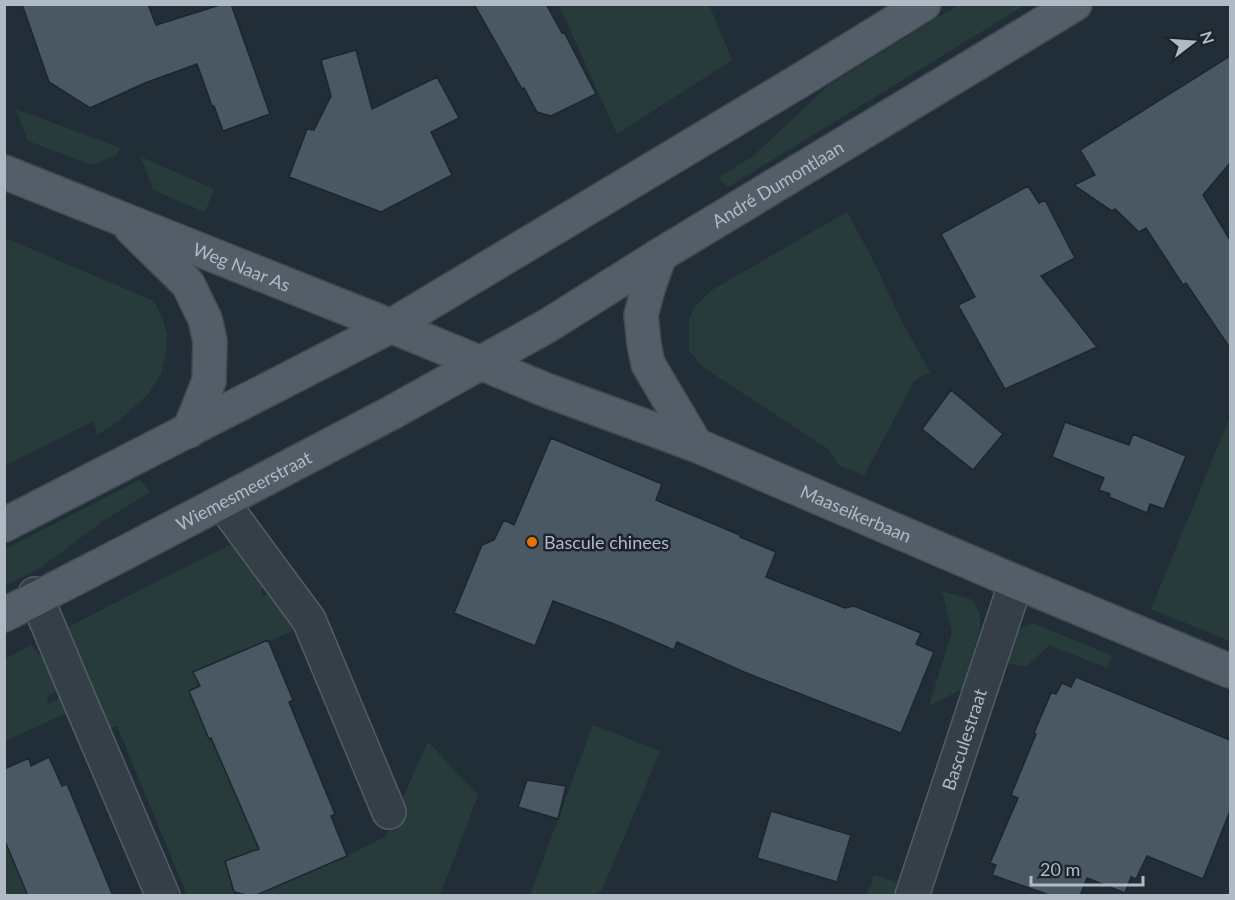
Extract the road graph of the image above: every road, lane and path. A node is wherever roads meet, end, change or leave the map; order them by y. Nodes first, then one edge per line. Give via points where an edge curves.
1 (924, 4) edge
2 (1075, 4) edge
3 (4, 172) edge
4 (121, 218) junction
5 (660, 255) junction
6 (391, 326) junction
7 (479, 363) junction
8 (189, 430) junction
9 (696, 446) junction
10 (222, 502) junction
11 (4, 525) edge
12 (1016, 582) junction
13 (36, 596) junction
14 (4, 615) edge
15 (1230, 671) edge
16 (389, 812) dead end
17 (163, 896) edge
18 (912, 896) edge

1 - 6 main road
2 - 5 main road, André Dumontlaan
3 - 4 main road, Weg Naar As
4 - 6 main road, Weg Naar As
4 - 8 main road via 188,284 205,319 210,341 209,381
5 - 7 main road, André Dumontlaan via 547,326
5 - 9 main road via 641,315 644,344 648,364
6 - 7 main road, Weg Naar As
6 - 8 main road
7 - 9 main road, Maaseikerbaan
7 - 10 main road, Wiemesmeerstraat
8 - 11 main road
9 - 12 main road, Maaseikerbaan
10 - 13 main road, Wiemesmeerstraat
10 - 16 street via 309,620
12 - 15 main road, Maaseikerbaan
12 - 18 street, Basculestraat
13 - 14 main road, Wiemesmeerstraat
13 - 17 street

